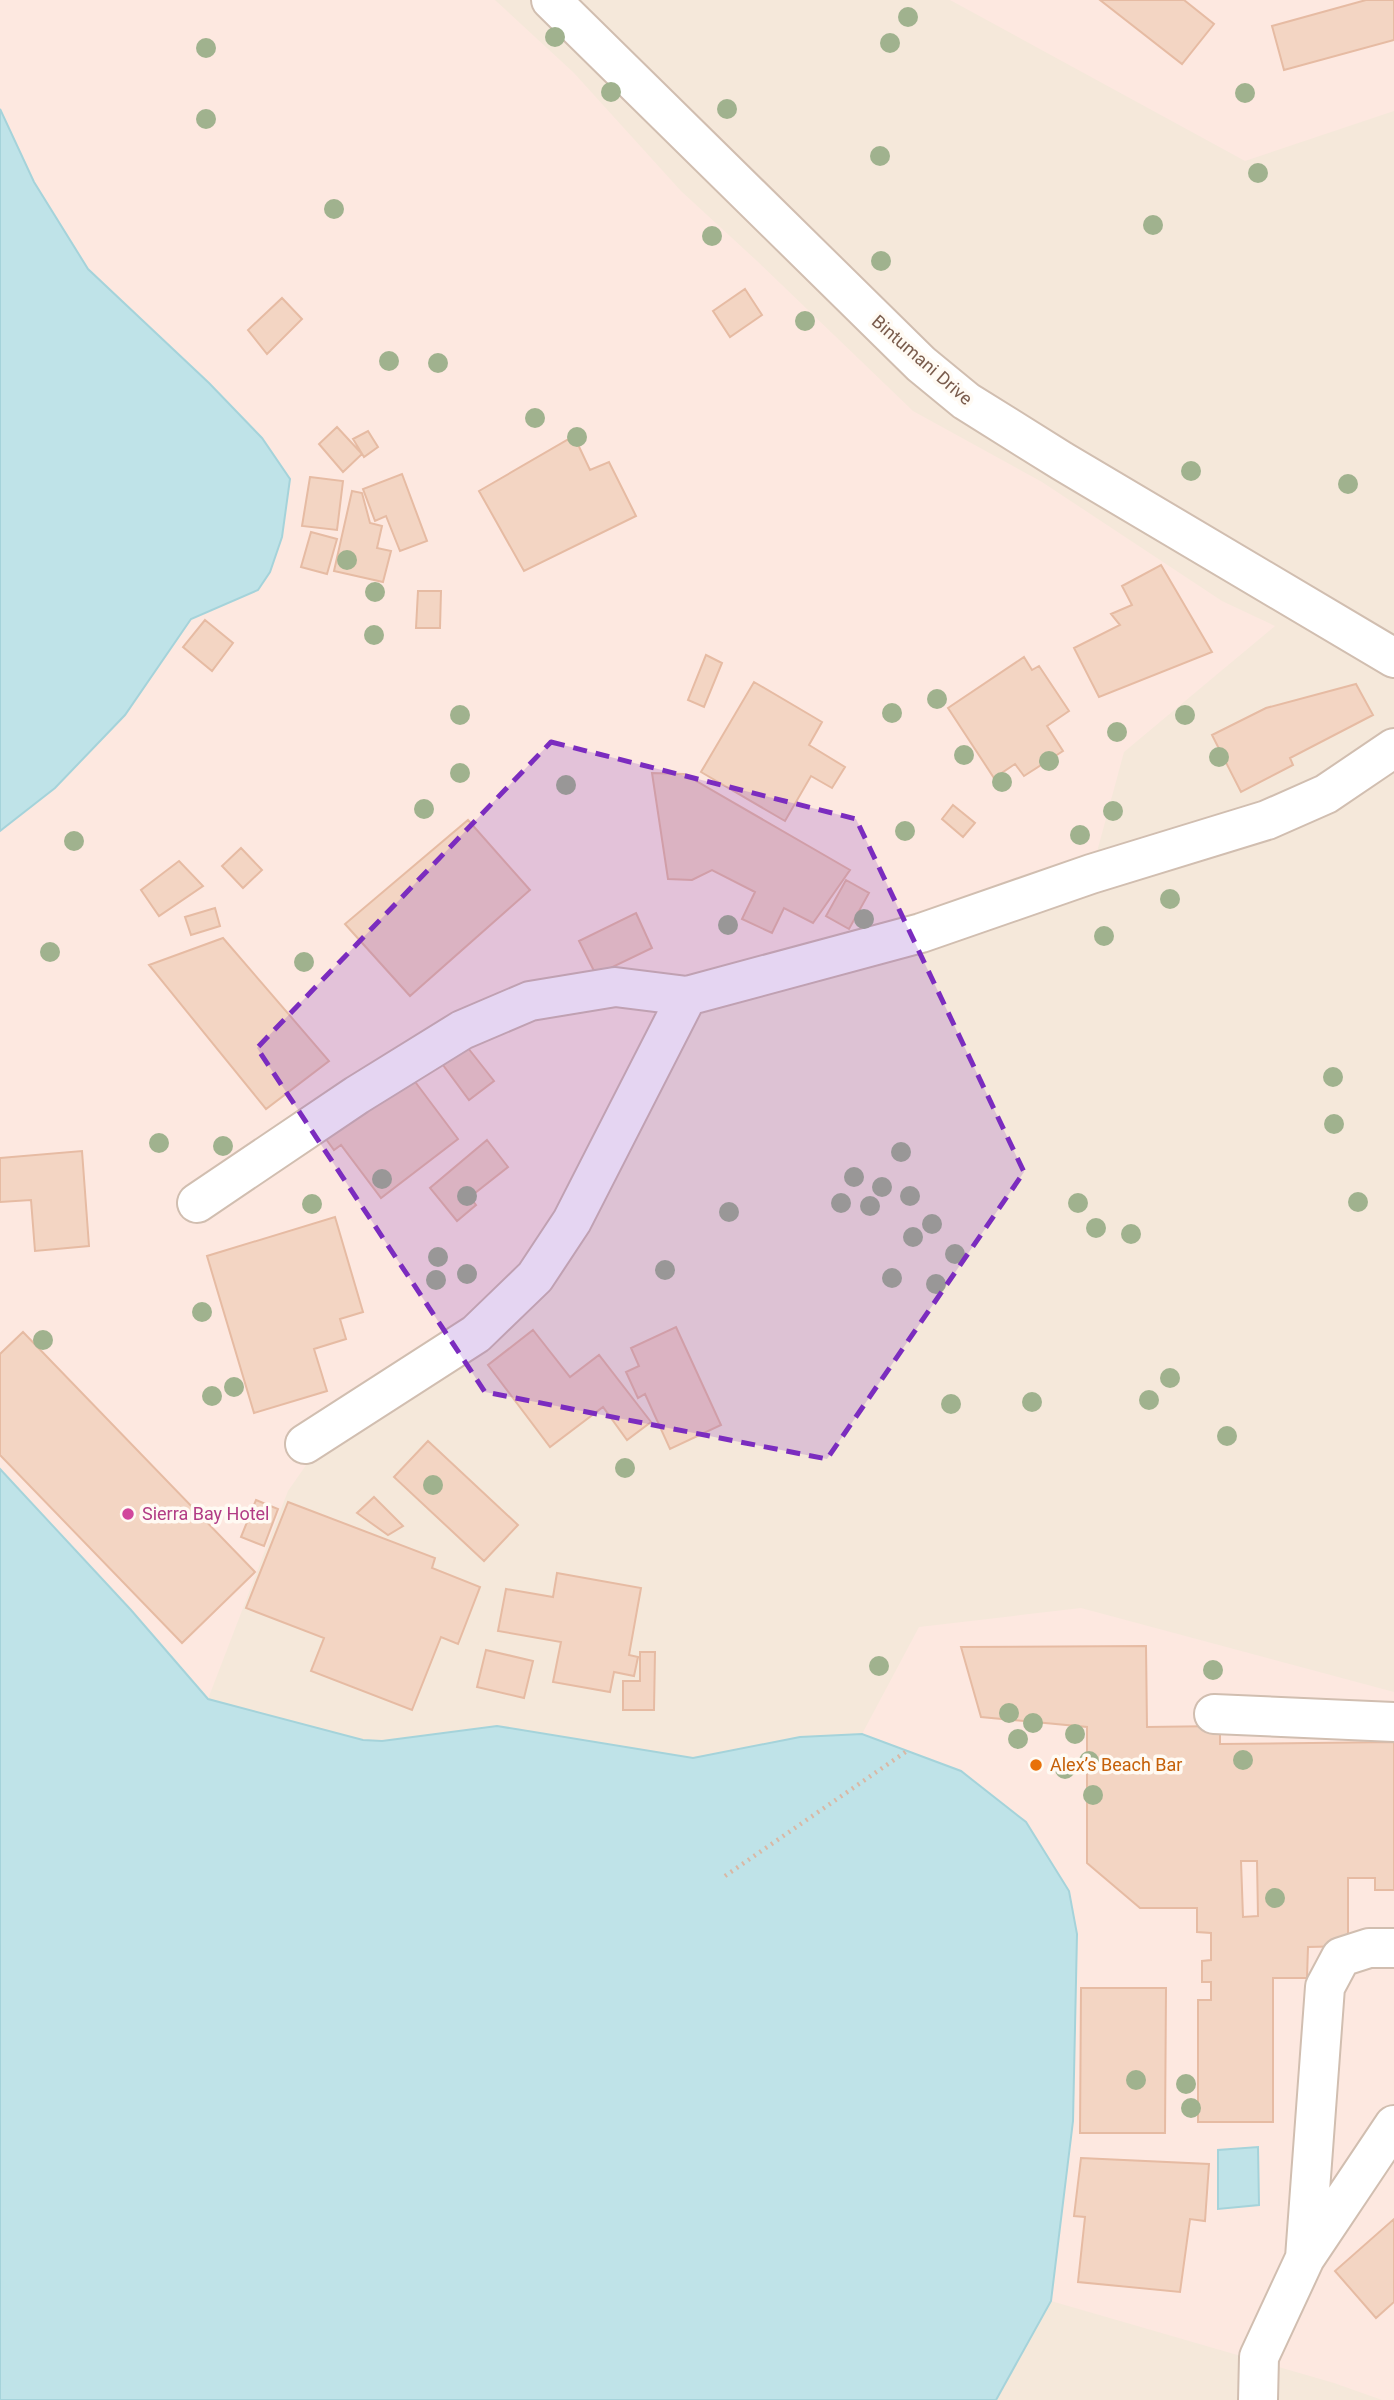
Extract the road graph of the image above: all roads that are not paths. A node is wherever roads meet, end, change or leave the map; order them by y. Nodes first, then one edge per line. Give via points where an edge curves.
1 (551, 0) edge
2 (1394, 658) edge
3 (1394, 748) edge
4 (687, 996) junction
5 (197, 1202) dead end
6 (305, 1444) dead end
7 (1214, 1714) dead end
8 (1394, 1722) edge
9 (1394, 1948) edge
10 (1394, 2125) edge
11 (1305, 2259) junction
12 (1258, 2400) edge

1 - 2 street, Bintumani Drive via 921,364 966,401
3 - 4 street via 1326,794 1267,820 921,933
4 - 5 street via 615,987 530,1001 451,1037
4 - 6 street via 572,1221 534,1277 476,1334
7 - 8 street
9 - 11 street via 1369,1948 1340,1957 1325,1987
10 - 11 street
11 - 12 street via 1259,2357

